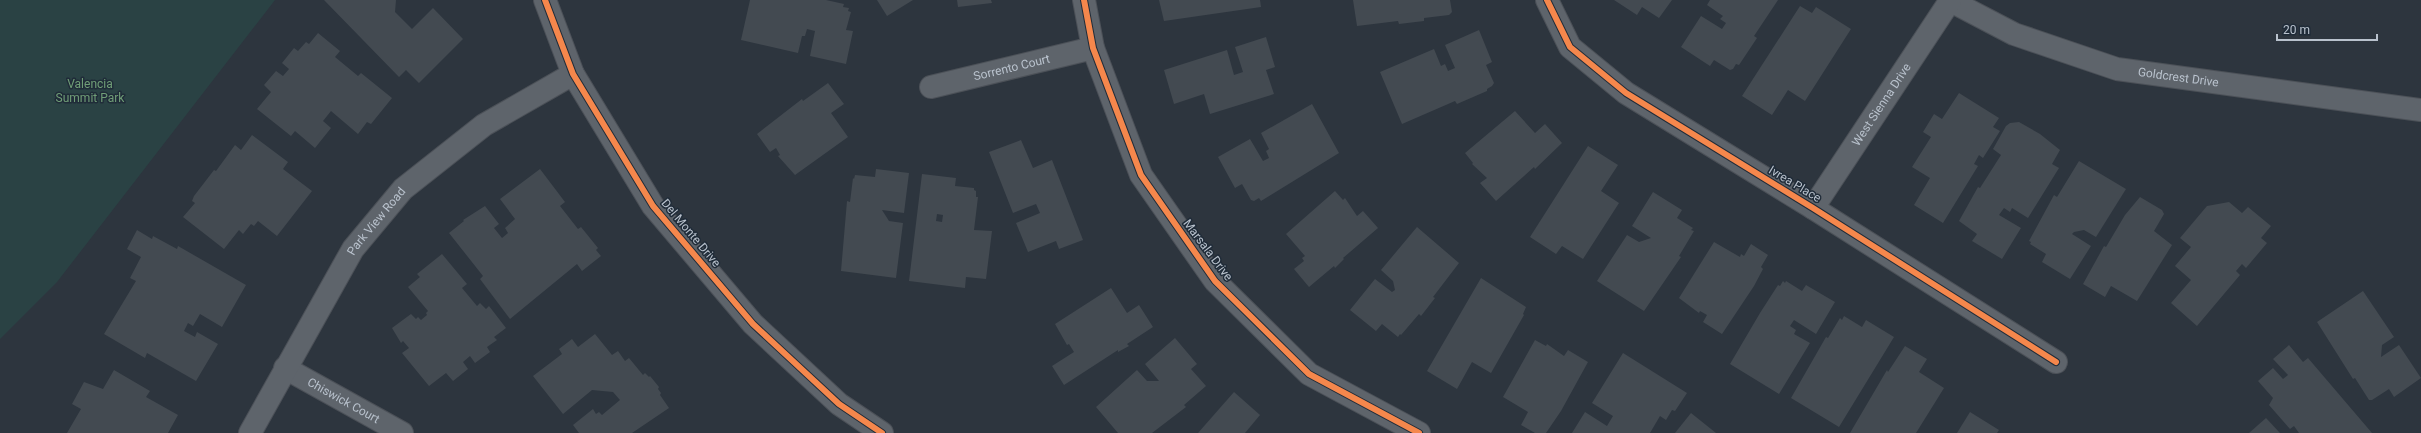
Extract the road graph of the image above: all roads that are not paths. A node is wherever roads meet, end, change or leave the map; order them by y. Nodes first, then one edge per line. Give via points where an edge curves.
1 (545, 0) edge
2 (1084, 0) edge
3 (1547, 0) edge
4 (1949, 0) edge
5 (1093, 48) junction
6 (573, 74) junction
7 (930, 87) dead end
8 (2421, 110) edge
9 (1813, 208) junction
10 (2056, 362) dead end
11 (285, 368) junction
12 (250, 433) edge
13 (402, 433) edge
14 (882, 433) edge
15 (1419, 433) edge

1 - 6 street, Del Monte Drive
2 - 5 street, Marsala Drive
3 - 9 street, Ivrea Place via 1570,46 1626,93
4 - 8 street, Goldcrest Drive via 2014,34 2117,69
4 - 9 street, West Sienna Drive
5 - 7 street, Sorrento Court
5 - 15 street, Marsala Drive via 1141,175 1215,281 1309,374
6 - 11 street, Park View Road via 484,125 403,189 353,249
6 - 14 street, Del Monte Drive via 653,206 753,324 839,404
9 - 10 street, Ivrea Place
11 - 12 street, Park View Road
11 - 13 street, Chiswick Court

